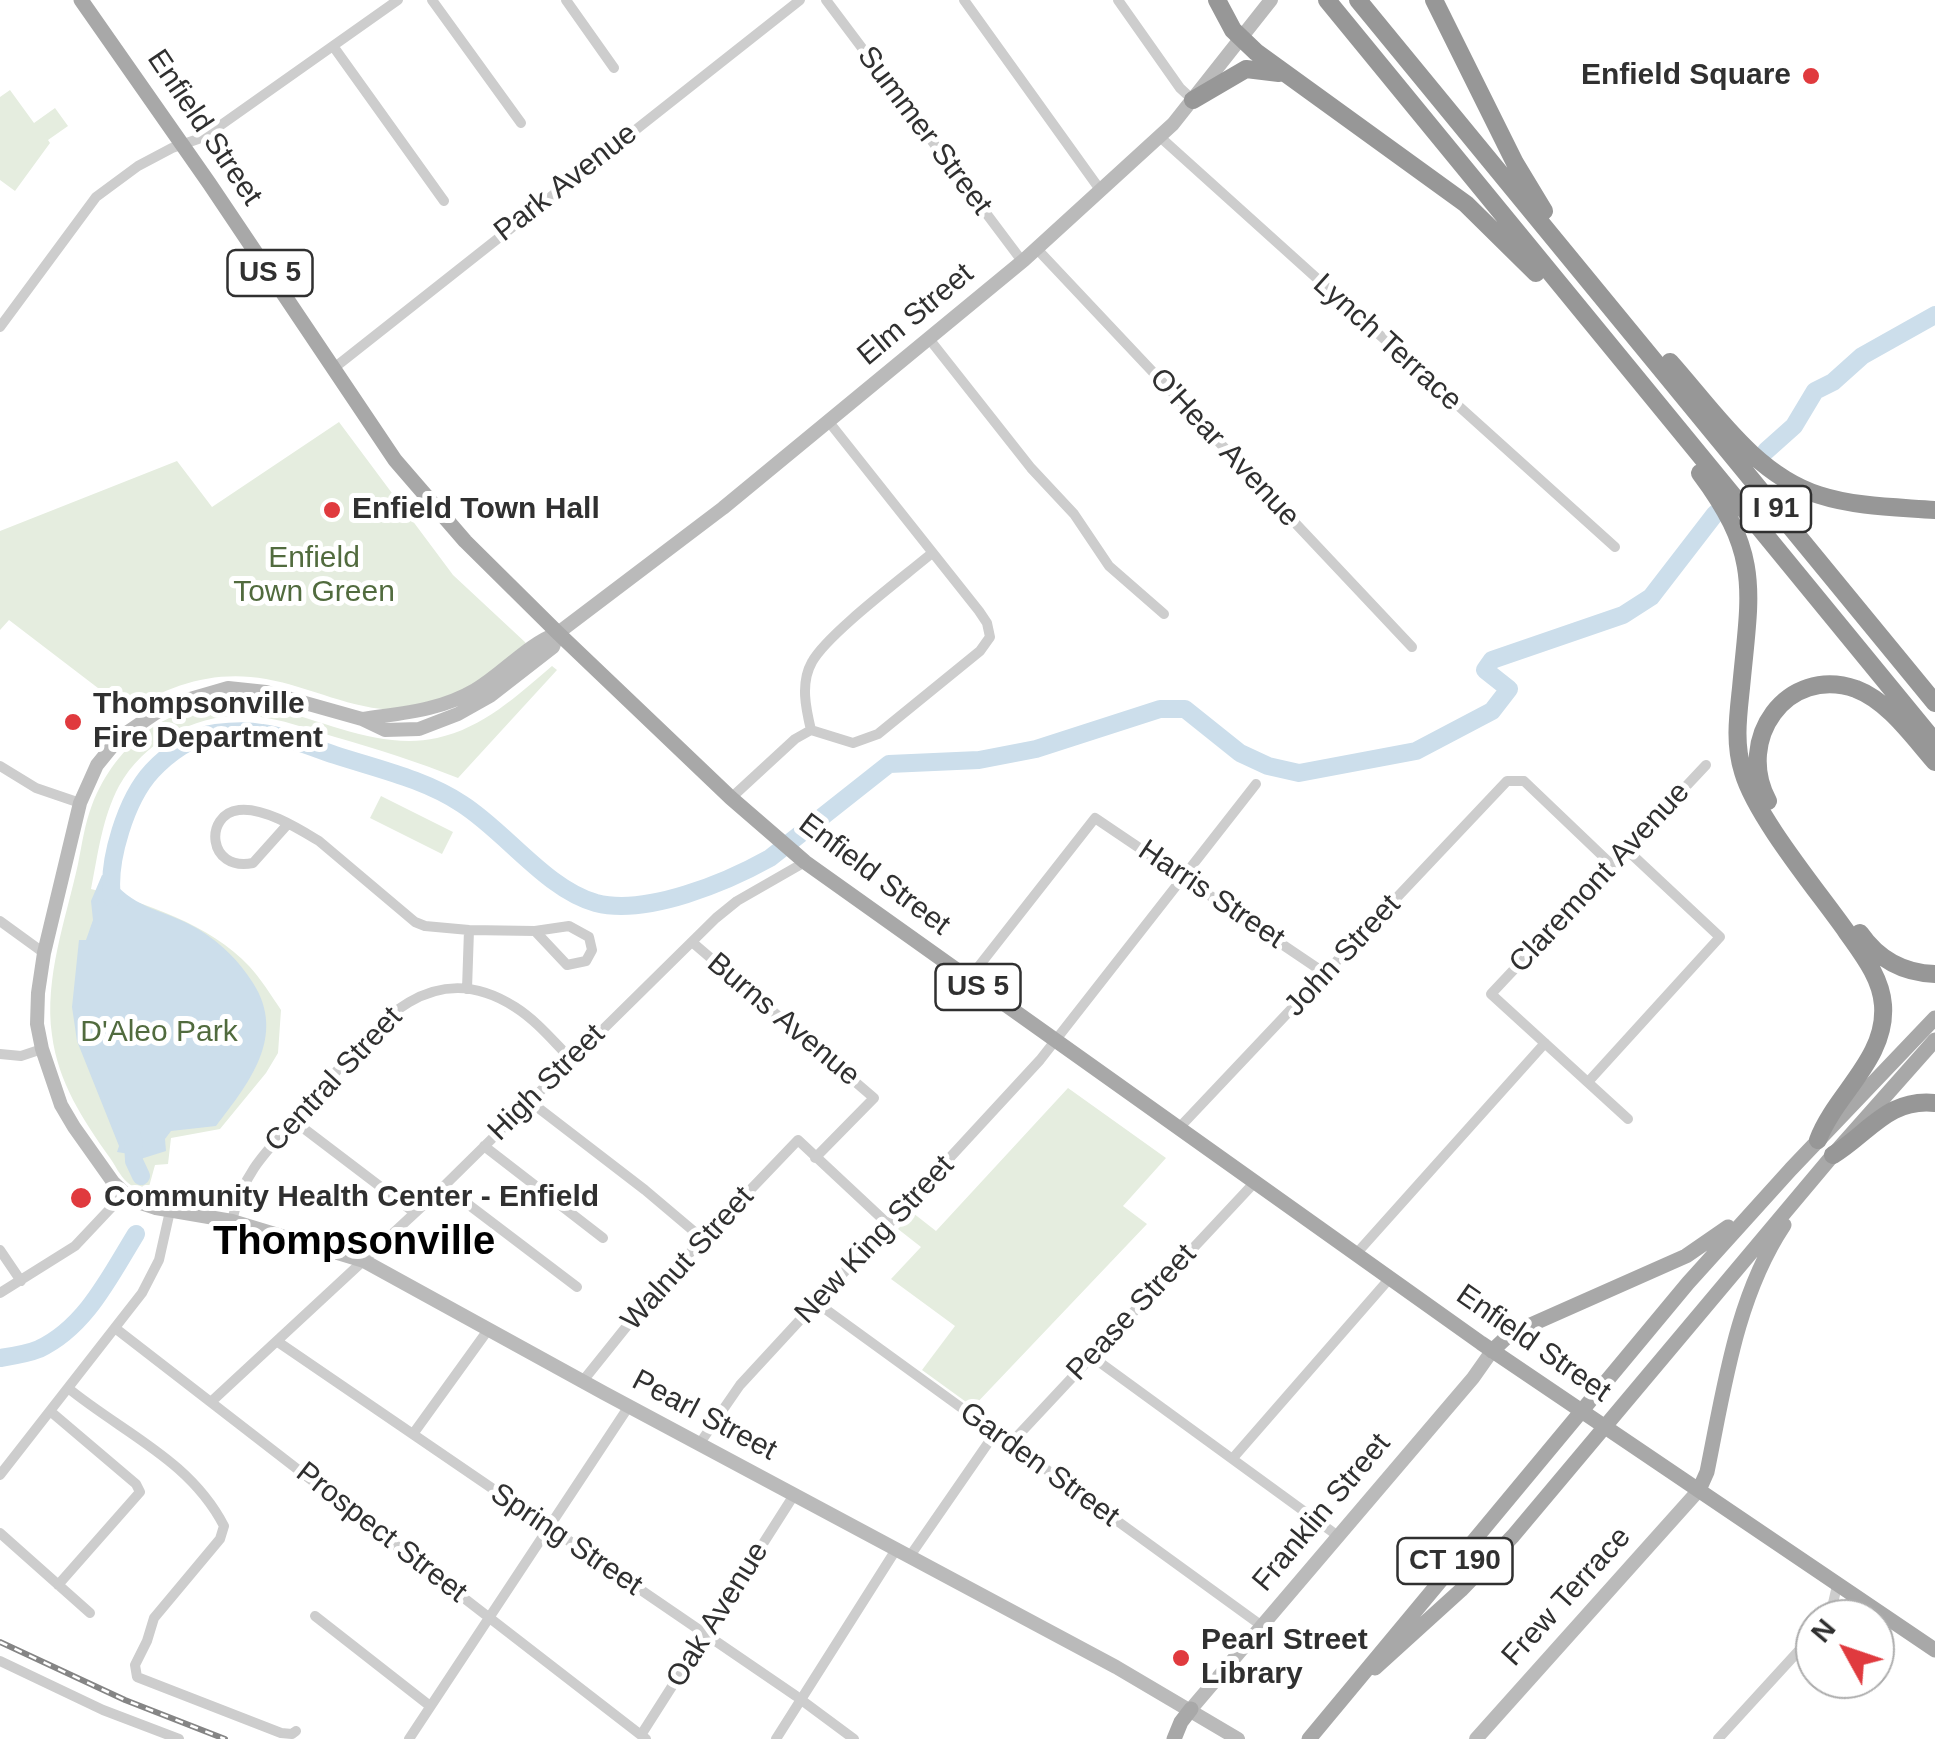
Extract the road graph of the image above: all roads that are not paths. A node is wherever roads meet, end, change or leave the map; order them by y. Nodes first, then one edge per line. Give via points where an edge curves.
1 (81, 0) edge
2 (398, 0) edge
3 (432, 0) edge
4 (566, 0) edge
5 (800, 0) edge
6 (826, 0) edge
7 (964, 0) edge
8 (1118, 0) edge
9 (1217, 0) edge
10 (1271, 0) edge
11 (1326, 0) edge
12 (1358, 0) edge
13 (1434, 0) edge
14 (1241, 40) junction
15 (333, 46) junction
16 (614, 68) dead end
17 (1284, 74) junction
18 (1194, 100) junction
19 (521, 123) dead end
20 (1160, 137) junction
21 (183, 145) junction
22 (1101, 192) junction
23 (444, 201) dead end
24 (1552, 235) junction
25 (1037, 248) junction
26 (1022, 262) junction
27 (1585, 315) junction
28 (1618, 316) junction
29 (0, 328) edge
30 (930, 340) junction
31 (334, 368) junction
32 (828, 422) junction
33 (1684, 436) junction
34 (1935, 510) edge
35 (1615, 547) dead end
36 (932, 552) junction
37 (1164, 614) dead end
38 (558, 633) junction
39 (1412, 647) dead end
40 (1935, 703) edge
41 (812, 730) junction
42 (1935, 742) edge
43 (1935, 762) edge
44 (1706, 765) dead end
45 (0, 766) edge
46 (1256, 784) dead end
47 (731, 798) junction
48 (80, 803) junction
49 (287, 825) junction
50 (1627, 850) junction
51 (799, 857) junction
52 (1612, 865) junction
53 (1182, 877) junction
54 (0, 921) edge
55 (468, 930) junction
56 (534, 931) junction
57 (692, 942) junction
58 (44, 953) junction
59 (1326, 974) junction
60 (1935, 974) edge
61 (968, 980) junction
62 (467, 989) junction
63 (1935, 1018) edge
64 (1935, 1040) edge
65 (1054, 1042) junction
66 (1545, 1044) junction
67 (42, 1049) junction
68 (0, 1054) edge
69 (572, 1058) junction
70 (1588, 1082) junction
71 (528, 1100) junction
72 (1935, 1103) edge
73 (1628, 1119) dead end
74 (294, 1121) junction
75 (1178, 1129) junction
76 (1818, 1140) junction
77 (484, 1146) junction
78 (1833, 1154) junction
79 (815, 1158) junction
80 (1254, 1182) junction
81 (444, 1186) junction
82 (124, 1194) junction
83 (1798, 1196) junction
84 (1756, 1207) junction
85 (170, 1211) junction
86 (415, 1213) junction
87 (232, 1221) junction
88 (889, 1226) junction
89 (603, 1238) dead end
90 (703, 1240) junction
91 (0, 1250) edge
92 (1356, 1254) junction
93 (364, 1261) junction
94 (1390, 1278) junction
95 (21, 1281) junction
96 (577, 1287) dead end
97 (0, 1292) edge
98 (817, 1303) junction
99 (115, 1328) junction
100 (488, 1330) junction
101 (278, 1342) junction
102 (1492, 1351) junction
103 (1091, 1356) junction
104 (582, 1382) junction
105 (68, 1388) junction
106 (212, 1401) junction
107 (629, 1406) junction
108 (50, 1411) junction
109 (994, 1433) junction
110 (412, 1434) junction
111 (700, 1443) junction
112 (1010, 1444) junction
113 (1233, 1458) junction
114 (0, 1475) edge
115 (1698, 1490) junction
116 (794, 1495) junction
117 (550, 1528) junction
118 (0, 1533) edge
119 (1338, 1536) junction
120 (903, 1552) junction
121 (58, 1585) junction
122 (1837, 1586) junction
123 (1856, 1598) joint
124 (1834, 1599) edge
125 (90, 1614) dead end
126 (315, 1616) dead end
127 (489, 1618) junction
128 (1262, 1626) junction
129 (706, 1636) junction
130 (1935, 1650) edge
131 (1795, 1655) edge
132 (0, 1661) edge
133 (1349, 1690) junction
134 (801, 1700) junction
135 (430, 1706) junction
136 (1191, 1709) junction
137 (296, 1731) dead end
138 (644, 1737) edge
139 (179, 1739) edge
140 (408, 1739) edge
141 (776, 1739) edge
142 (854, 1739) edge
143 (1174, 1739) edge
144 (1238, 1739) edge
145 (1309, 1739) edge
146 (1476, 1739) edge
147 (1718, 1739) edge

1 - 21 main road, Enfield Street / US 5
2 - 15 street
3 - 19 street
4 - 16 street
5 - 31 street, Park Avenue
6 - 26 street, Summer Street
7 - 22 street
8 - 18 street
9 - 14 highway
10 - 14 street, Elm Street
11 - 27 highway, I 91
12 - 24 highway, I 91
13 - 24 highway
14 - 17 highway
14 - 18 street, Elm Street
15 - 21 street
15 - 23 street
17 - 18 highway via 1246,69
17 - 27 highway via 1466,204 1559,298
18 - 20 street, Elm Street
20 - 22 street, Elm Street
20 - 35 street, Lynch Terrace
21 - 29 street via 138,166 96,197
21 - 31 main road, Enfield Street / US 5
22 - 25 street, Elm Street
24 - 28 highway, I 91
25 - 26 street, Elm Street
25 - 39 street, O'Hear Avenue
26 - 30 street, Elm Street
27 - 33 highway, I 91
28 - 34 highway via 1647,336 1744,444 1786,480 1842,501
28 - 40 highway, I 91
30 - 32 street, Elm Street
30 - 37 street via 1109,566
31 - 38 main road, Enfield Street / US 5 via 424,498
32 - 36 street
32 - 38 street, Elm Street
33 - 42 highway, I 91
33 - 76 highway via 1737,531 1748,570 1737,730 1744,775 1868,964 1883,1000 1878,1041
36 - 41 street via 811,662 805,694
36 - 41 street via 987,624 987,644 878,734 853,742
38 - 47 main road, Enfield Street / US 5
38 - 48 street, Elm Street via 444,705 362,719 228,688 186,698 119,738
41 - 47 street
43 - 60 highway via 1877,701 1831,686 1807,689 1780,706 1762,731 1756,760 1771,806 1868,944 1895,965
44 - 50 street, Claremont Avenue
45 - 48 street
46 - 53 street, New King Street
47 - 51 main road, Enfield Street / US 5
48 - 58 street
49 - 49 street via 248,864 230,863 216,845 218,826 234,811
49 - 55 street via 319,841 416,922
50 - 52 street, Claremont Avenue
50 - 70 street via 1720,938
51 - 57 street, High Street
51 - 61 main road, Enfield Street / US 5
52 - 59 street, John Street via 1524,781 1507,781
52 - 66 street, Claremont Avenue via 1490,994
53 - 59 street, Harris Street
53 - 61 street, Harris Street via 1095,818
53 - 65 street, New King Street
54 - 58 street
55 - 56 street
55 - 62 street
56 - 56 street via 577,928 589,937 591,954 586,962 567,965
57 - 69 street, High Street
57 - 79 street, Burns Avenue via 874,1098
58 - 67 street via 37,1024
59 - 75 street, John Street
61 - 65 main road, Enfield Street / US 5
62 - 69 street via 517,1008
62 - 74 street, Central Street via 400,1005
63 - 76 main road, CT 190
64 - 78 main road, CT 190
65 - 75 main road, Enfield Street / US 5
65 - 88 street, New King Street
66 - 70 street
66 - 92 street
67 - 68 street
67 - 82 street via 61,1106
69 - 71 street, High Street
70 - 73 street
71 - 77 street, High Street
71 - 90 street
72 - 78 highway via 1893,1108
74 - 86 street
74 - 87 street, Central Street via 246,1178
75 - 80 main road, Enfield Street / US 5
76 - 84 main road, CT 190
77 - 81 street, High Street
77 - 89 street
78 - 83 main road, CT 190
79 - 88 street
79 - 90 street, Walnut Street via 798,1140
80 - 92 main road, Enfield Street / US 5
80 - 103 street, Pease Street
81 - 86 street, High Street
81 - 96 street
82 - 85 street, Pearl Street
82 - 95 street via 75,1246
83 - 115 main road via 1747,1299
83 - 133 main road, CT 190 via 1514,1536
84 - 102 main road via 1686,1256 1510,1334
84 - 133 main road, CT 190
85 - 87 street, Pearl Street
85 - 99 street via 156,1266
86 - 93 street, High Street
87 - 93 street, Pearl Street
88 - 98 street, New King Street
90 - 104 street, Walnut Street
91 - 95 street
92 - 94 main road, Enfield Street / US 5
93 - 100 street, Pearl Street
93 - 101 street, High Street
94 - 102 main road, Enfield Street / US 5
94 - 113 street
95 - 97 street
98 - 109 street, Garden Street
98 - 111 street, New King Street via 740,1385
99 - 105 street
99 - 106 street, Prospect Street
100 - 104 street, Pearl Street
100 - 110 street
101 - 106 street, High Street
101 - 110 street, Spring Street
102 - 115 main road, Enfield Street / US 5
102 - 119 street, Franklin Street
103 - 112 street, Pease Street
103 - 113 street
104 - 107 street, Pearl Street
105 - 108 street
105 - 137 street via 177,1464 224,1526 155,1615 137,1677 281,1734
106 - 127 street, Prospect Street
107 - 111 street, Pearl Street
107 - 117 street
108 - 114 street
108 - 121 street via 140,1492
109 - 112 street, Garden Street
109 - 120 street
110 - 117 street, Spring Street
111 - 116 street, Pearl Street
112 - 128 street, Garden Street
113 - 119 street
115 - 122 main road, Enfield Street / US 5
115 - 146 street, Frew Terrace
116 - 120 street, Pearl Street
116 - 129 street, Oak Avenue
117 - 127 street
117 - 129 street, Spring Street
118 - 121 street
119 - 128 street, Franklin Street
120 - 134 street
120 - 136 street, Pearl Street
121 - 125 street
122 - 123 main road, Enfield Street / US 5
122 - 124 street
123 - 130 main road, Enfield Street / US 5
126 - 135 street
127 - 135 street
127 - 138 street, Prospect Street
128 - 136 street, Franklin Street
129 - 134 street, Spring Street
129 - 138 street, Oak Avenue
131 - 147 street
132 - 139 street
133 - 145 main road, CT 190
134 - 141 street
134 - 142 street, Spring Street
135 - 140 street
136 - 143 main road
136 - 144 street, Pearl Street

